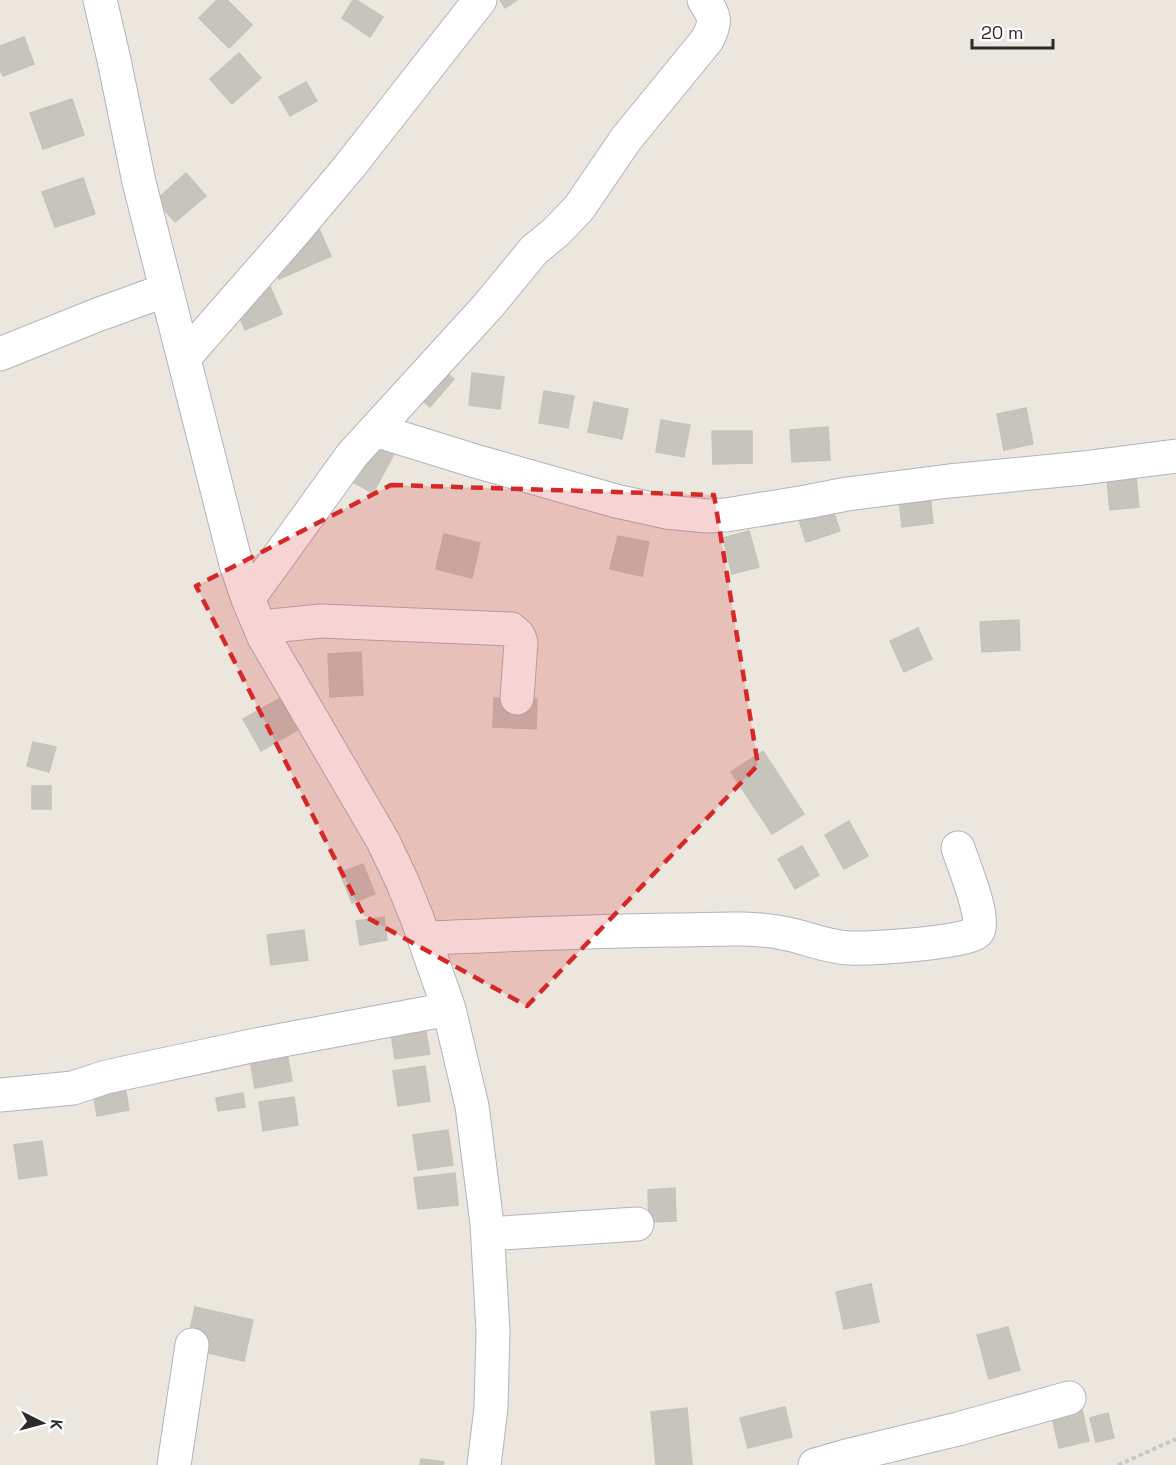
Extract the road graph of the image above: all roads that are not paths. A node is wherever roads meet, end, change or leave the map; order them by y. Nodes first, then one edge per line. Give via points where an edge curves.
1 (100, 0) edge
2 (480, 0) edge
3 (704, 0) edge
4 (166, 290) junction
5 (0, 354) edge
6 (183, 358) junction
7 (375, 430) junction
8 (1176, 456) edge
9 (254, 613) junction
10 (517, 698) dead end
11 (958, 849) dead end
12 (424, 938) junction
13 (449, 1009) junction
14 (0, 1095) edge
15 (637, 1224) dead end
16 (488, 1234) junction
17 (192, 1345) dead end
18 (1069, 1398) dead end
19 (174, 1465) edge
20 (484, 1465) edge
21 (815, 1465) edge

1 - 4 street
2 - 6 street via 296,230
3 - 7 street via 714,17 714,27 707,39 626,139 579,208 534,250
4 - 5 street
4 - 6 street
6 - 9 street via 236,564
7 - 8 street via 616,501 707,516 847,494
7 - 9 street via 352,455
9 - 10 street via 321,621 511,629 521,642
9 - 12 street via 382,841
11 - 12 street via 981,920 974,935 955,940 849,948 784,933 736,930
12 - 13 street
13 - 14 street via 256,1045 106,1077 73,1088
13 - 16 street via 472,1106
15 - 16 street
16 - 20 street via 493,1331 491,1408
17 - 19 street
18 - 21 street

